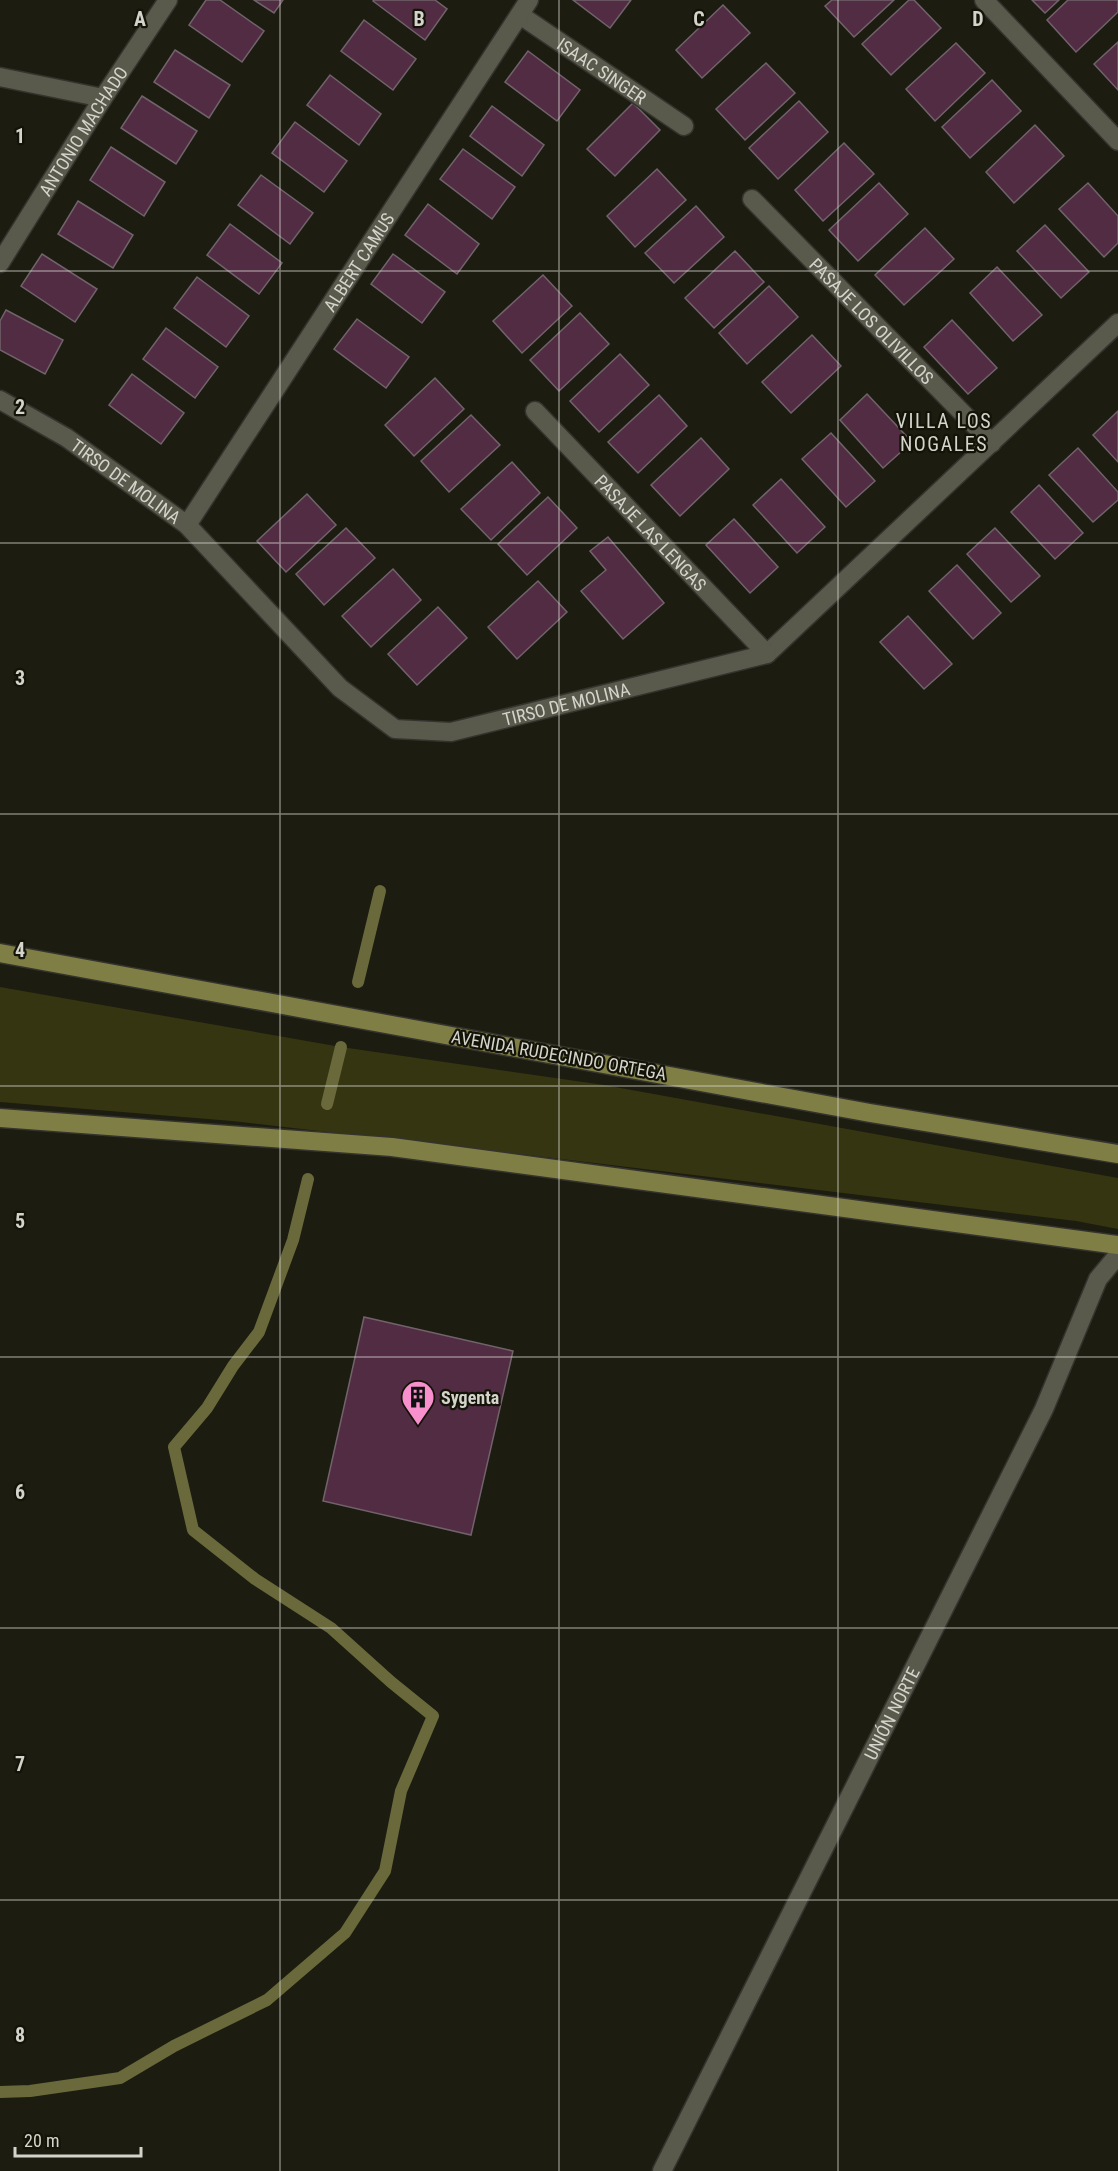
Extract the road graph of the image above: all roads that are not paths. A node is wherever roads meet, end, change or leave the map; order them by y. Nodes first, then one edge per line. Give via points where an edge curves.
1 (168, 0) edge
2 (984, 0) edge
3 (524, 7) edge
4 (0, 76) edge
5 (103, 98) junction
6 (684, 126) dead end
7 (1118, 141) edge
8 (752, 199) dead end
9 (0, 263) edge
10 (1118, 323) edge
11 (0, 400) edge
12 (535, 411) dead end
13 (992, 443) junction
14 (187, 525) junction
15 (768, 654) junction
16 (0, 953) edge
17 (0, 1118) edge
18 (1118, 1154) edge
19 (1118, 1245) edge
20 (1118, 1256) edge
21 (662, 2171) edge

1 - 5 street, ANTONIO MACHADO
2 - 7 street
3 - 6 street, ISAAC SINGER
3 - 14 street, ALBERT CAMUS
4 - 5 street
5 - 9 street, ANTONIO MACHADO
8 - 13 street, PASAJE LOS OLIVILLOS
10 - 13 street, TIRSO DE MOLINA
11 - 14 street, TIRSO DE MOLINA via 67,438
12 - 15 street, PASAJE LAS LENGAS
13 - 15 street, TIRSO DE MOLINA
14 - 15 street, TIRSO DE MOLINA via 340,688 395,729 451,732
16 - 18 main road, AVENIDA RUDECINDO ORTEGA
17 - 19 main road via 392,1147
20 - 21 street, UNIÓN NORTE via 1098,1279 1044,1409

